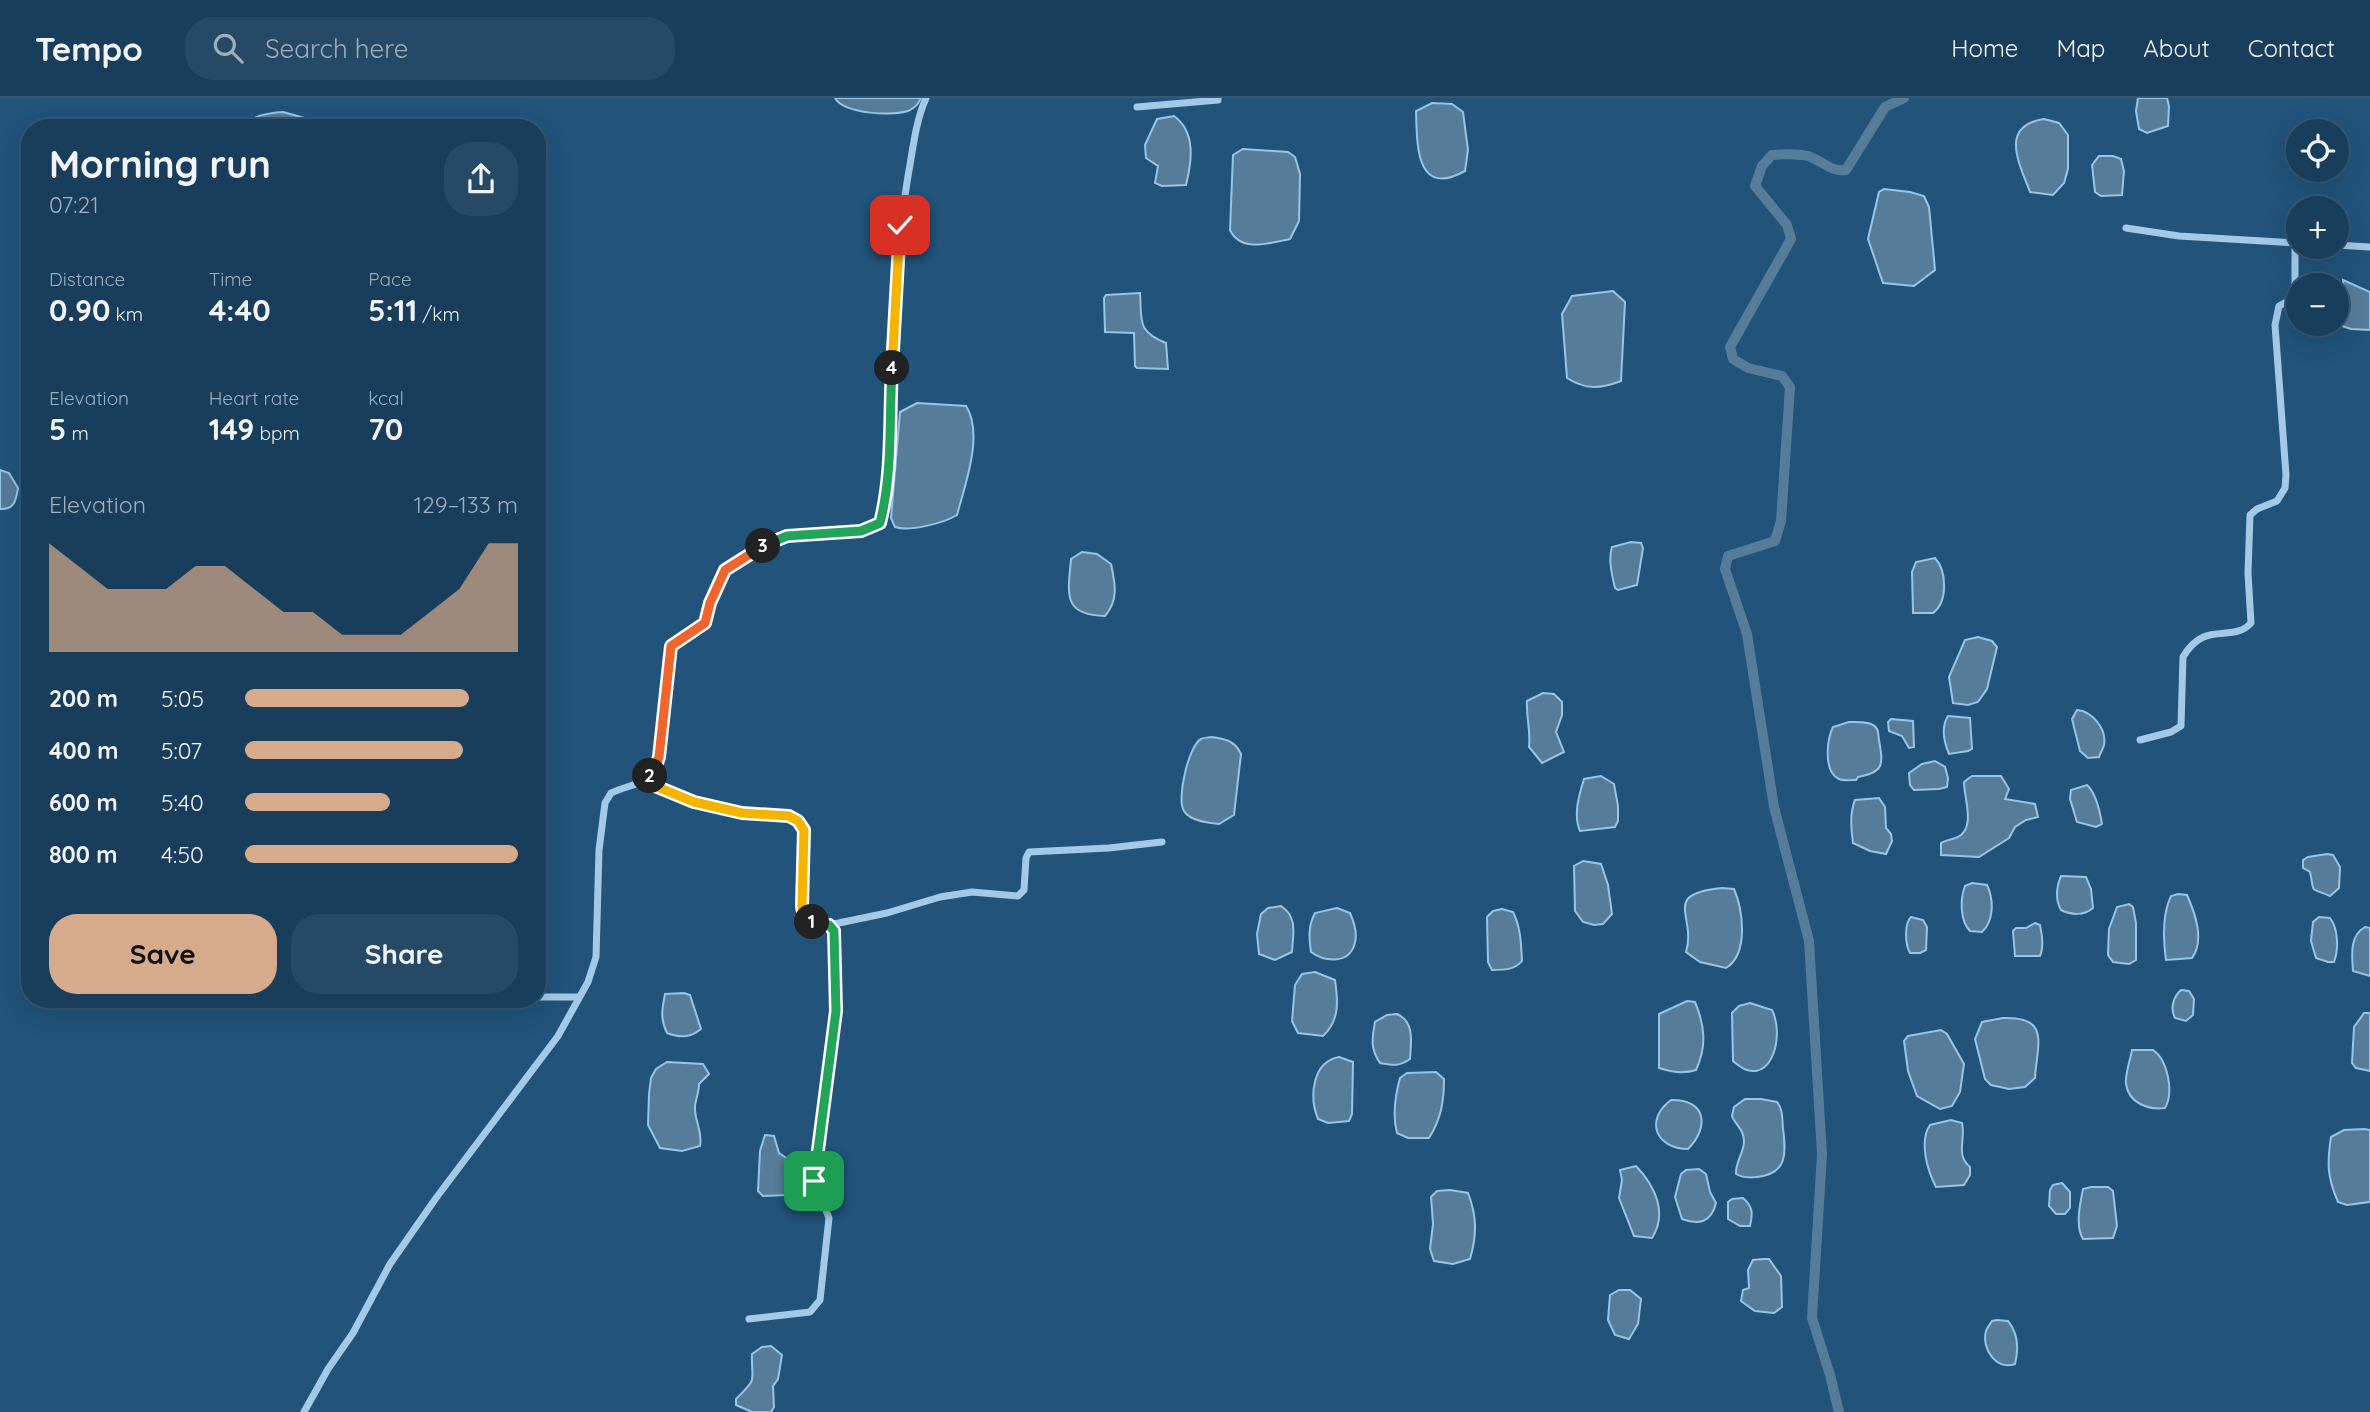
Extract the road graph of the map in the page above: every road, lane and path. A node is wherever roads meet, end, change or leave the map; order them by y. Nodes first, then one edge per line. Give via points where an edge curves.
1 (926, 98) edge
2 (1219, 98) edge
3 (1137, 107) dead end
4 (2126, 228) dead end
5 (2286, 242) edge
6 (2349, 246) edge
7 (2370, 247) edge
8 (2296, 259) edge
9 (2140, 740) dead end
10 (643, 781) junction
11 (1162, 842) dead end
12 (829, 925) junction
13 (546, 997) edge
14 (579, 998) junction
15 (748, 1319) dead end
16 (304, 1412) edge

1 - 10 street via 916,126 900,225 891,440 880,523 861,531 787,536 725,570 705,623 671,646 659,757 654,772
2 - 3 street
4 - 5 street
6 - 7 street
8 - 9 street via 2292,299 2279,306 2275,325 2285,488 2277,501 2250,515 2251,622 2245,629 2199,637 2183,657 2181,726
10 - 12 street via 694,802 798,821 804,830 804,918
10 - 14 street via 611,793 605,803 596,957
11 - 12 street via 1029,852 1024,890 1018,896 972,892
12 - 15 street via 834,931 836,1011 814,1181 829,1218 820,1300 810,1312
13 - 14 street
14 - 16 street via 558,1036 390,1264

